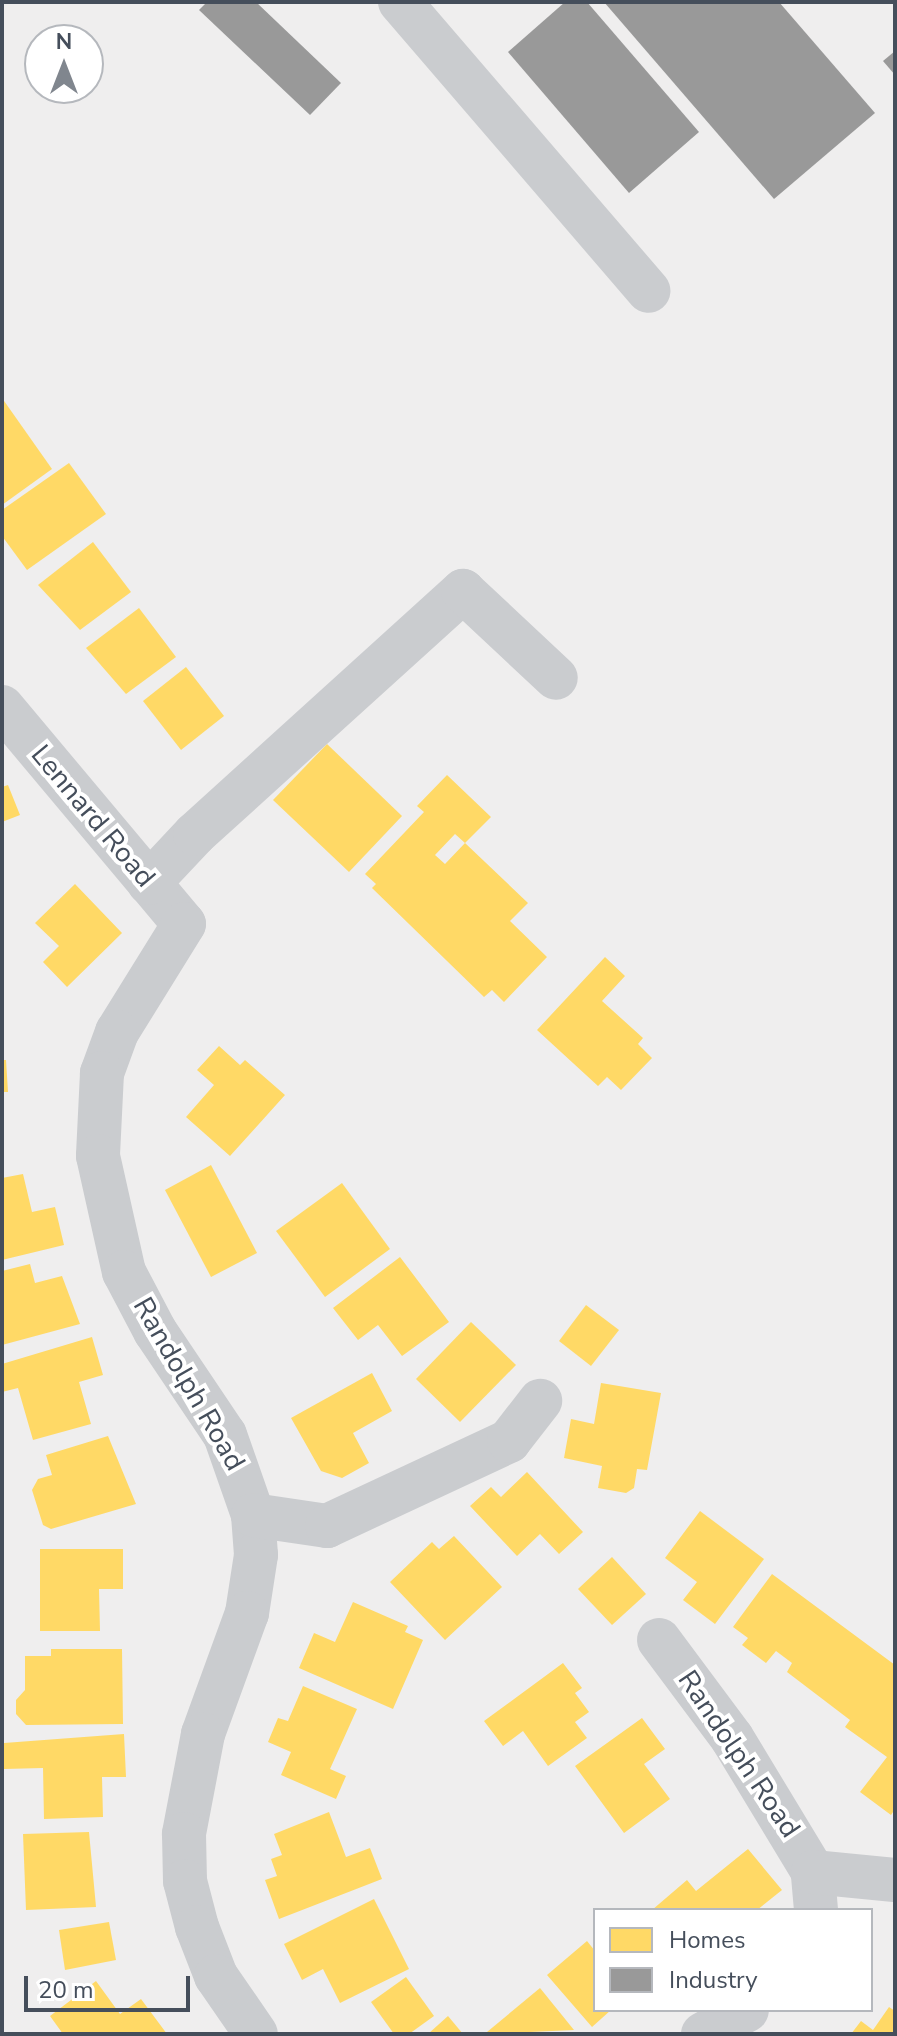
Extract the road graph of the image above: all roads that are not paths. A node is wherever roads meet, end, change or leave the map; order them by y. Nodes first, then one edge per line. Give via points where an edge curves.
1 (400, 2) edge
2 (649, 291) dead end
3 (556, 678) dead end
4 (2, 707) edge
5 (149, 883) junction
6 (184, 924) joint
7 (540, 1401) dead end
8 (253, 1515) junction
9 (659, 1640) dead end
10 (895, 1880) edge
11 (814, 1891) edge
12 (743, 2012) edge
13 (256, 2034) edge
14 (703, 2034) edge

1 - 2 street
3 - 5 street via 463,591 195,834
4 - 5 street, Lennard Road
5 - 6 street, Lennard Road
6 - 8 street, Randolph Road via 117,1032 102,1073 98,1156 124,1272 155,1331 225,1435
7 - 8 street via 509,1441 327,1526
8 - 13 street, Randolph Road via 256,1555 247,1613 203,1734 184,1834 185,1881 197,1927 216,1976
9 - 11 street, Randolph Road via 732,1738
10 - 11 street, Randolph Road
12 - 14 street

